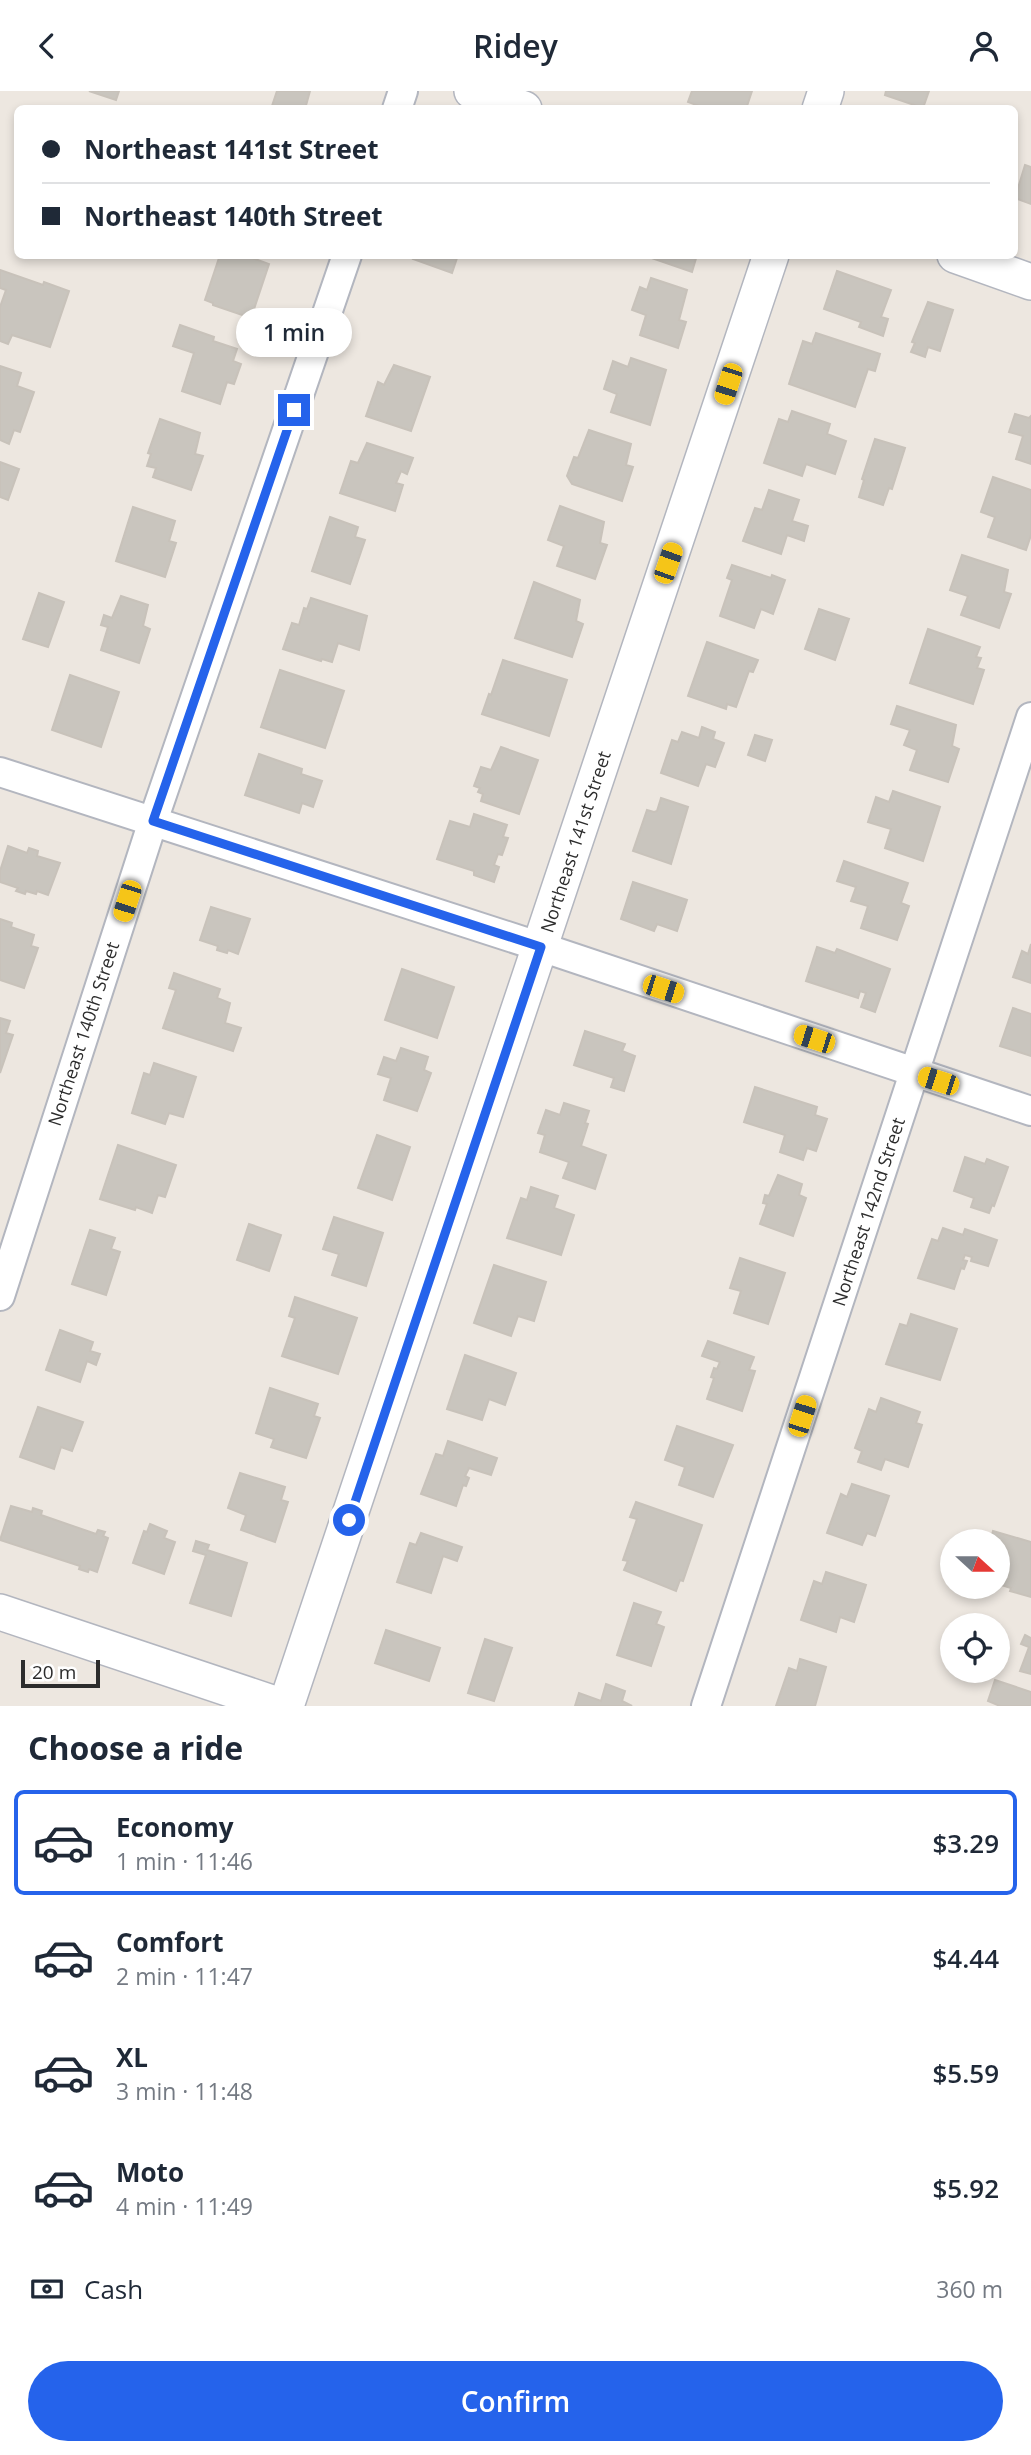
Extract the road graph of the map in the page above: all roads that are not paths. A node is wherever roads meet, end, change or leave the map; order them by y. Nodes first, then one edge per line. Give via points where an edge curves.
1 (472, 91) edge
2 (512, 105) edge
3 (346, 259) edge
4 (770, 259) edge
5 (966, 259) edge
6 (1031, 282) edge
7 (1031, 717) edge
8 (0, 772) edge
9 (153, 821) junction
10 (541, 947) junction
11 (914, 1073) junction
12 (1031, 1111) edge
13 (0, 1296) edge
14 (0, 1612) edge
15 (283, 1706) edge
16 (706, 1706) edge

1 - 2 street
3 - 9 street, Northeast 140th Street
4 - 10 street, Northeast 141st Street
5 - 6 street
7 - 11 street, Northeast 142nd Street
8 - 9 street
9 - 10 street
9 - 13 street, Northeast 140th Street
10 - 11 street
10 - 15 street, Northeast 141st Street
11 - 12 street
11 - 16 street, Northeast 142nd Street
14 - 15 street

